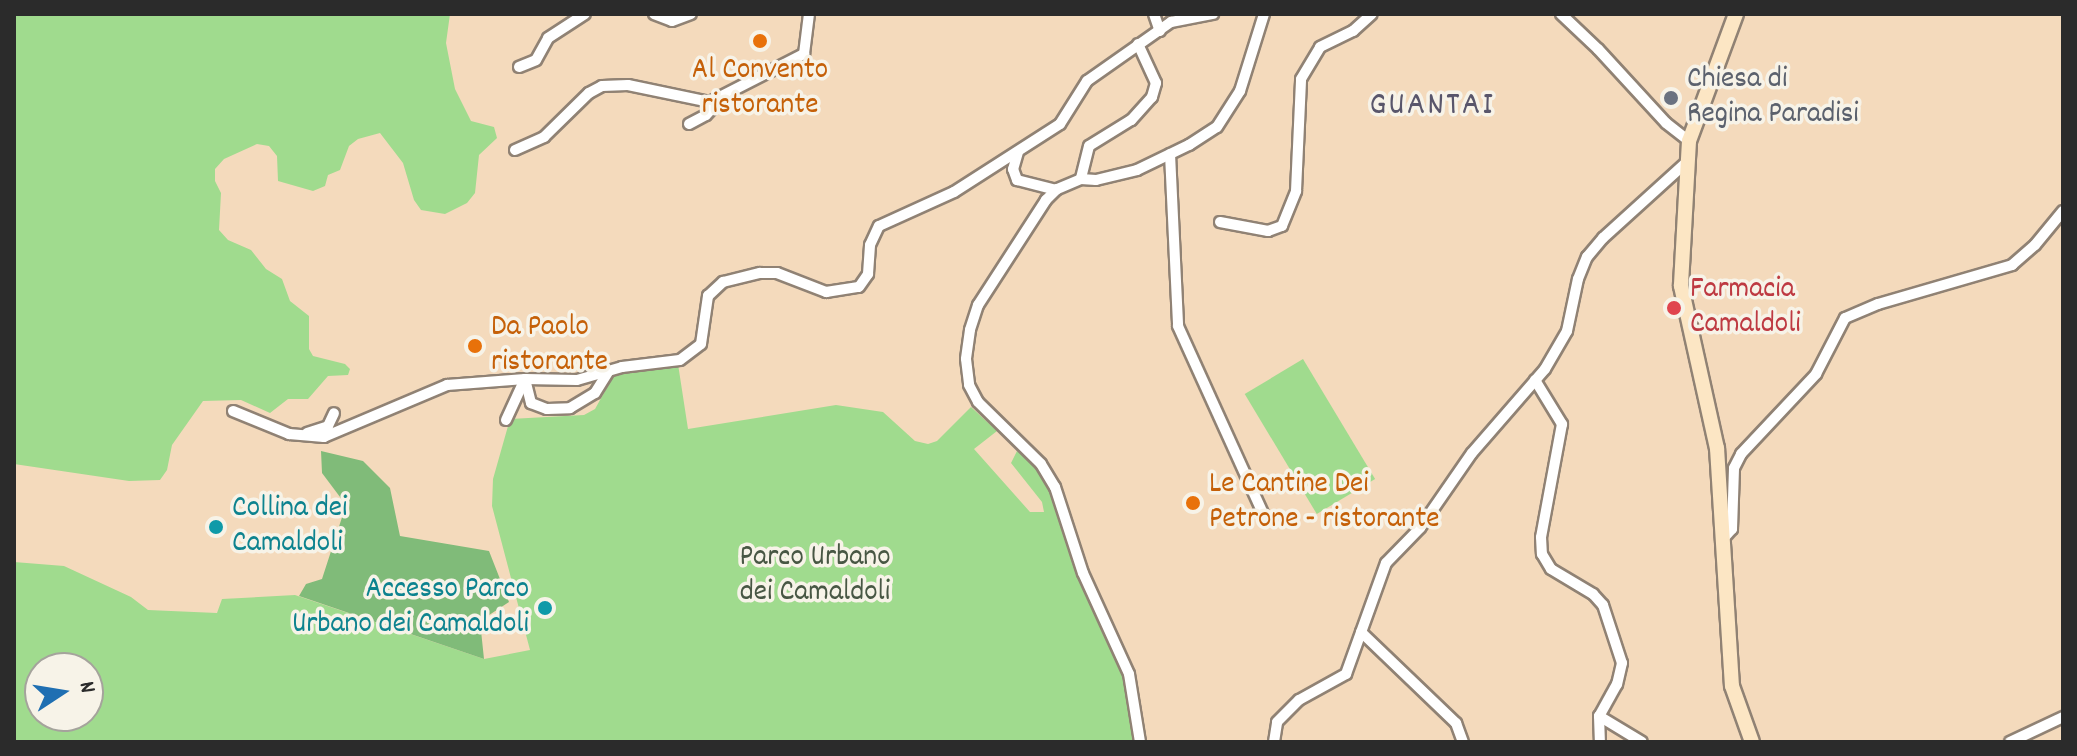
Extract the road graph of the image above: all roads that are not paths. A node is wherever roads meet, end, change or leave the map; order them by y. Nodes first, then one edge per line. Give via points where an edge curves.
1 (585, 14) edge
2 (654, 14) edge
3 (691, 14) edge
4 (809, 14) edge
5 (1154, 14) edge
6 (1213, 14) edge
7 (1264, 14) edge
8 (1372, 14) edge
9 (1561, 14) edge
10 (1736, 14) edge
11 (1191, 16) edge
12 (1160, 31) junction
13 (1138, 44) junction
14 (519, 67) dead end
15 (726, 94) junction
16 (689, 124) dead end
17 (1689, 141) junction
18 (515, 150) dead end
19 (1018, 152) junction
20 (1170, 154) junction
21 (1688, 161) junction
22 (1081, 179) junction
23 (1056, 190) junction
24 (2063, 211) edge
25 (1220, 222) dead end
26 (608, 372) junction
27 (525, 379) junction
28 (1535, 380) junction
29 (233, 411) dead end
30 (334, 413) dead end
31 (506, 420) dead end
32 (302, 436) junction
33 (1266, 520) dead end
34 (1722, 540) junction
35 (1361, 632) junction
36 (1599, 716) junction
37 (2063, 717) edge
38 (1140, 742) edge
39 (1274, 742) edge
40 (1463, 742) edge
41 (1600, 742) edge
42 (1642, 742) edge
43 (1752, 742) edge
44 (2010, 742) edge

1 - 14 street via 548,38 536,60
2 - 3 street via 672,21
4 - 15 street via 804,54
5 - 12 street
6 - 11 street
7 - 20 street via 1234,105 1217,127
8 - 25 street via 1353,31 1320,47 1301,79 1296,191 1282,226 1268,231
9 - 17 street
10 - 17 street
11 - 12 street
12 - 13 street
13 - 19 street via 1087,81 1060,124
13 - 22 street via 1156,89 1131,120 1089,146
15 - 16 street
15 - 18 street via 710,102 628,85 602,86 544,137
17 - 21 street
19 - 23 street via 1013,169 1017,180
19 - 26 street via 954,192 879,226 870,245 868,274 859,287 826,292 777,273 723,282 708,296 696,350 680,360
20 - 22 street via 1137,170
20 - 33 street via 1178,326
21 - 28 street via 1587,257 1567,331
21 - 34 street via 1681,286 1717,448
22 - 23 street
23 - 38 street via 978,305 968,345 969,385 978,402 1041,464 1055,487 1083,573 1129,674
24 - 34 street via 2012,265 1845,318 1816,374 1741,454 1731,481 1732,529
26 - 27 street via 577,380
26 - 27 street via 591,397 570,408 531,403
27 - 31 street
27 - 32 street via 447,385 324,437
28 - 35 street via 1472,453 1420,528 1386,563
28 - 36 street via 1562,424 1542,554 1551,569 1603,605 1622,663
29 - 32 street
30 - 32 street via 328,426
34 - 43 street via 1732,686
35 - 39 street via 1346,674 1299,700 1277,722
35 - 40 street via 1456,723
36 - 41 street
36 - 42 street
37 - 44 street

